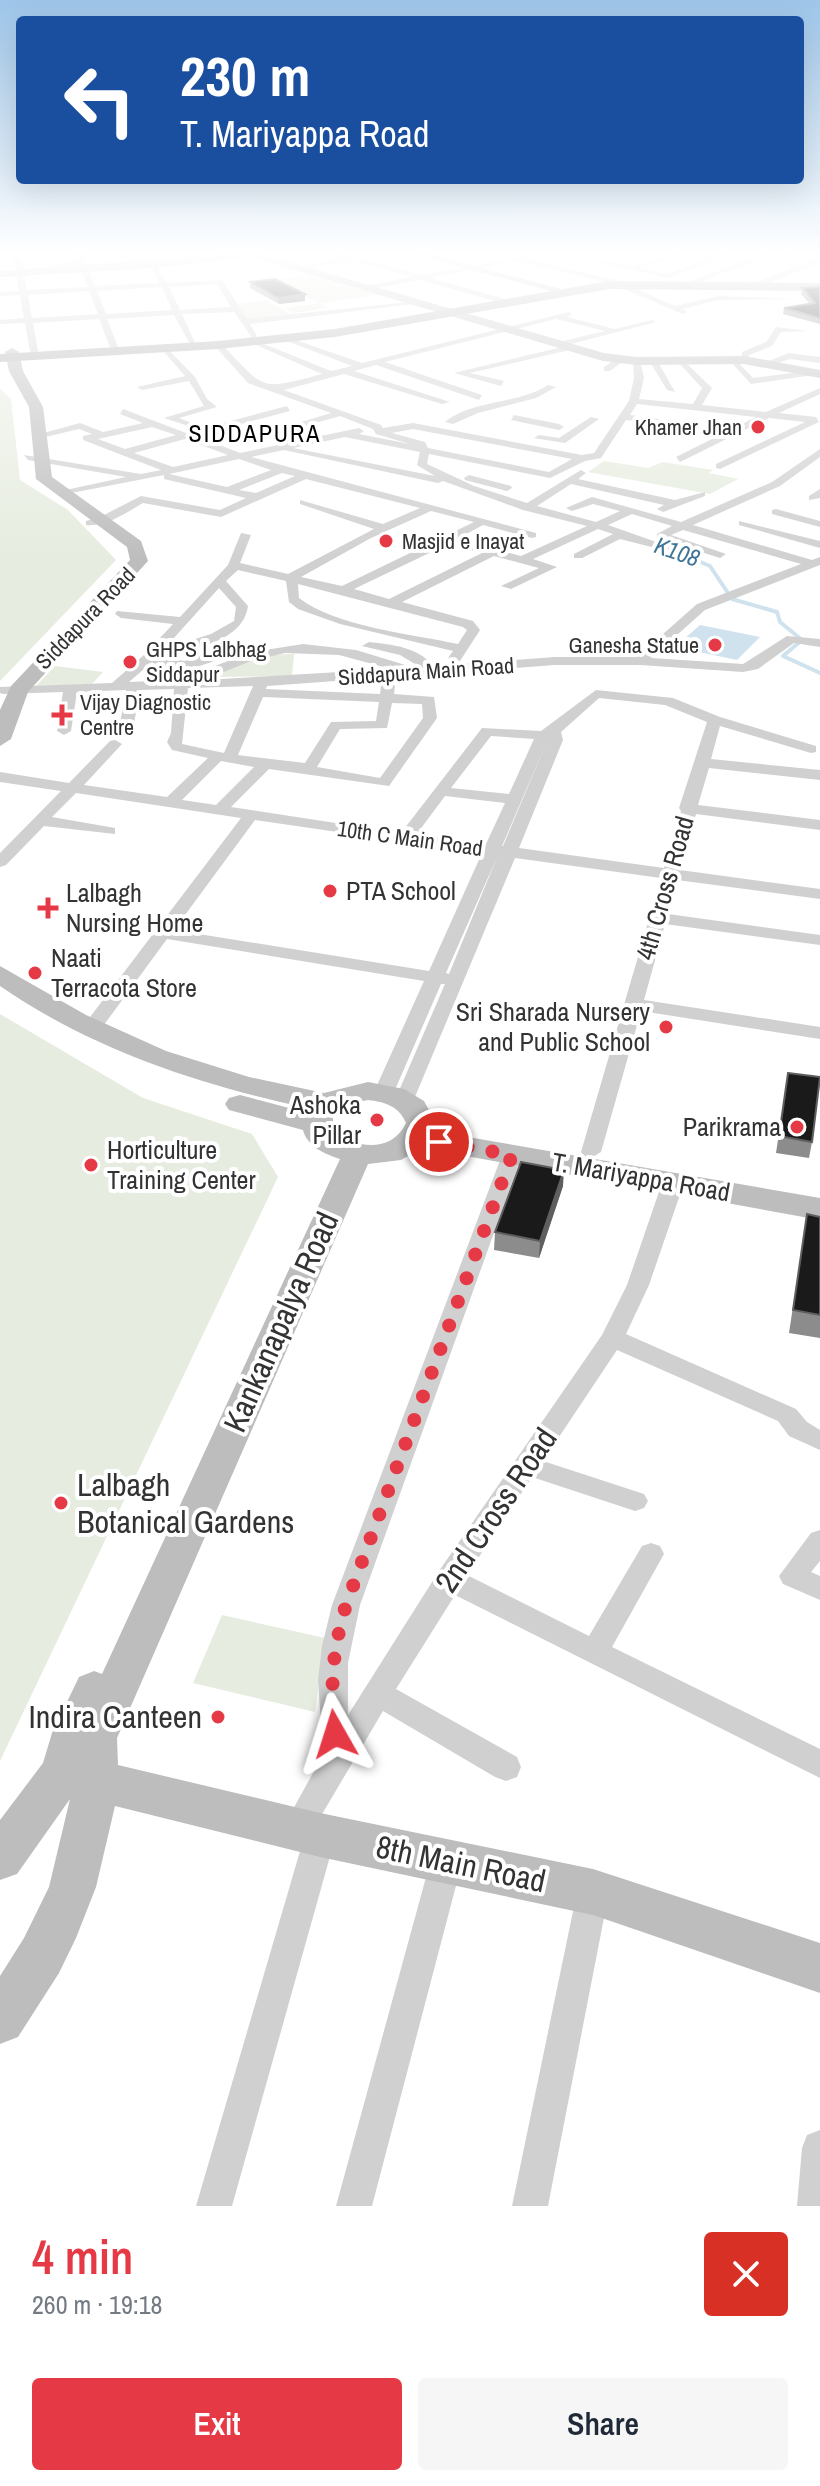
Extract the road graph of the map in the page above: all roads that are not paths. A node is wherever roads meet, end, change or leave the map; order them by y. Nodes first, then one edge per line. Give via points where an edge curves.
1 (37, 357) edge
2 (171, 357) edge
3 (229, 357) edge
4 (290, 357) edge
5 (341, 357) edge
6 (397, 357) edge
7 (414, 357) edge
8 (480, 357) edge
9 (514, 357) edge
10 (609, 357) edge
11 (687, 357) junction
12 (742, 357) edge
13 (427, 360) dead end
14 (619, 360) junction
15 (739, 360) junction
16 (636, 361) junction
17 (5, 362) edge
18 (376, 362) junction
19 (497, 362) junction
20 (654, 362) junction
21 (361, 366) junction
22 (479, 367) junction
23 (607, 369) dead end
24 (817, 369) edge
25 (345, 371) junction
26 (512, 377) dead end
27 (191, 378) junction
28 (330, 378) junction
29 (501, 383) dead end
30 (443, 386) junction
31 (142, 387) dead end
32 (551, 387) dead end
33 (273, 390) junction
34 (672, 390) dead end
35 (820, 391) edge
36 (414, 393) junction
37 (293, 397) junction
38 (479, 397) dead end
39 (392, 400) dead end
40 (745, 400) dead end
41 (634, 401) junction
42 (445, 402) dead end
43 (268, 404) junction
44 (697, 406) junction
45 (212, 407) junction
46 (327, 408) junction
47 (287, 409) junction
48 (736, 410) junction
49 (123, 412) dead end
50 (341, 413) junction
51 (230, 414) junction
52 (624, 414) junction
53 (652, 414) dead end
54 (769, 414) junction
55 (303, 415) junction
56 (514, 418) dead end
57 (594, 419) dead end
58 (819, 419) edge
59 (247, 420) junction
60 (319, 420) junction
61 (667, 421) dead end
62 (450, 422) junction
63 (115, 423) dead end
64 (151, 424) junction
65 (478, 424) dead end
66 (262, 426) junction
67 (299, 426) junction
68 (409, 426) junction
69 (127, 429) junction
70 (167, 430) junction
71 (187, 430) junction
72 (378, 430) junction
73 (504, 430) dead end
74 (358, 431) junction
75 (280, 432) junction
76 (345, 434) junction
77 (41, 435) junction
78 (204, 437) junction
79 (222, 437) junction
80 (331, 437) junction
81 (260, 438) junction
82 (541, 438) junction
83 (106, 440) junction
84 (310, 442) junction
85 (240, 444) junction
86 (574, 444) dead end
87 (150, 446) junction
88 (284, 448) junction
89 (224, 451) junction
90 (125, 452) junction
91 (164, 452) junction
92 (600, 452) junction
93 (820, 452) edge
94 (34, 456) junction
95 (424, 456) junction
96 (241, 457) junction
97 (262, 458) junction
98 (582, 458) junction
99 (680, 459) dead end
100 (185, 460) junction
101 (528, 460) dead end
102 (720, 466) dead end
103 (565, 467) junction
104 (282, 469) junction
105 (160, 470) junction
106 (265, 476) junction
107 (303, 476) junction
108 (486, 476) dead end
109 (146, 478) junction
110 (571, 481) junction
111 (189, 482) junction
112 (249, 483) junction
113 (451, 483) junction
114 (205, 486) junction
115 (278, 487) junction
116 (507, 488) dead end
117 (227, 491) junction
118 (65, 493) junction
119 (701, 494) dead end
120 (305, 496) junction
121 (257, 497) junction
122 (455, 497) dead end
123 (504, 502) junction
124 (676, 504) junction
125 (169, 505) junction
126 (272, 505) dead end
127 (430, 507) junction
128 (527, 508) junction
129 (572, 508) dead end
130 (631, 510) junction
131 (776, 512) dead end
132 (648, 515) junction
133 (346, 516) junction
134 (97, 521) junction
135 (472, 521) junction
136 (743, 523) dead end
137 (820, 524) edge
138 (596, 525) junction
139 (321, 526) dead end
140 (682, 526) junction
141 (383, 528) junction
142 (462, 532) dead end
143 (245, 535) dead end
144 (532, 535) dead end
145 (622, 536) junction
146 (447, 540) dead end
147 (820, 545) edge
148 (494, 551) junction
149 (538, 552) junction
150 (720, 554) dead end
151 (578, 556) dead end
152 (523, 559) junction
153 (700, 559) dead end
154 (817, 563) edge
155 (233, 567) junction
156 (292, 577) junction
157 (219, 581) junction
158 (507, 586) dead end
159 (343, 590) junction
160 (392, 602) junction
161 (121, 614) dead end
162 (182, 621) junction
163 (349, 643) dead end
164 (820, 643) edge
165 (236, 648) dead end
166 (461, 649) junction
167 (514, 649) dead end
168 (152, 659) junction
169 (640, 661) junction
170 (505, 666) junction
171 (438, 671) junction
172 (412, 672) junction
173 (388, 674) junction
174 (181, 684) junction
175 (117, 685) junction
176 (134, 685) junction
177 (71, 687) junction
178 (261, 687) junction
179 (7, 692) edge
180 (388, 699) junction
181 (715, 720) junction
182 (380, 726) junction
183 (126, 729) dead end
184 (64, 731) dead end
185 (548, 733) junction
186 (415, 738) junction
187 (0, 739) edge
188 (115, 744) dead end
189 (811, 749) dead end
190 (224, 757) junction
191 (702, 763) junction
192 (265, 764) junction
193 (305, 769) junction
194 (820, 775) edge
195 (0, 777) edge
196 (69, 789) junction
197 (441, 791) junction
198 (513, 799) junction
199 (170, 803) junction
200 (687, 808) junction
201 (220, 810) junction
202 (251, 815) junction
203 (39, 820) junction
204 (820, 825) edge
205 (109, 831) dead end
206 (405, 838) junction
207 (499, 850) junction
208 (0, 862) edge
209 (669, 874) junction
210 (820, 894) edge
211 (657, 918) junction
212 (162, 933) junction
213 (820, 940) edge
214 (0, 974) edge
215 (434, 978) junction
216 (455, 980) junction
217 (0, 995) edge
218 (633, 1004) junction
219 (91, 1029) junction
220 (820, 1033) edge
221 (406, 1113) junction
222 (335, 1133) junction
223 (591, 1152) junction
224 (512, 1155) junction
225 (673, 1183) junction
226 (820, 1192) edge
227 (820, 1209) edge
228 (612, 1338) junction
229 (820, 1441) edge
230 (525, 1465) junction
231 (635, 1501) dead end
232 (820, 1541) edge
233 (651, 1554) dead end
234 (449, 1579) junction
235 (820, 1589) edge
236 (596, 1650) junction
237 (378, 1694) junction
238 (338, 1757) junction
239 (820, 1764) edge
240 (506, 1767) dead end
241 (80, 1776) junction
242 (309, 1832) junction
243 (0, 1858) edge
244 (447, 1859) junction
245 (593, 1892) junction
246 (820, 1968) edge
247 (0, 2019) edge
248 (820, 2148) edge
249 (214, 2206) edge
250 (354, 2206) edge
251 (530, 2206) edge
252 (815, 2206) edge

1 - 17 main road
2 - 27 street
3 - 33 street via 251,381
4 - 28 street
5 - 21 street
6 - 18 street
7 - 13 street
8 - 19 street
9 - 19 street
10 - 14 main road
11 - 15 main road
11 - 20 main road
11 - 44 street via 707,388
12 - 15 street
14 - 16 main road
14 - 23 street
15 - 24 main road
15 - 24 street via 752,386
16 - 20 main road
16 - 41 street
17 - 77 main road, Siddapura Road via 35,402
17 - 94 main road, Siddapura Road via 22,398
18 - 21 street
18 - 30 street
19 - 22 street
20 - 34 street
21 - 25 street
22 - 26 street
22 - 29 street via 458,373
25 - 28 street
25 - 36 street
27 - 31 street
27 - 45 street
28 - 33 street
30 - 36 street
30 - 38 street
32 - 62 street via 541,395
33 - 37 street
35 - 54 street
36 - 39 street
36 - 42 street
37 - 43 street
37 - 46 street
40 - 48 street
41 - 44 street
41 - 52 street
43 - 47 street
43 - 51 street
44 - 48 street
45 - 51 street
45 - 71 street via 169,418
46 - 50 street
46 - 55 street
47 - 55 street
47 - 59 street
48 - 54 street
49 - 64 street
50 - 60 street
50 - 72 street
51 - 59 street
51 - 71 street
52 - 53 street
52 - 61 street
52 - 92 street
54 - 58 street
54 - 99 street
55 - 60 street
55 - 66 street
56 - 82 street via 562,424
57 - 82 street via 561,441
58 - 102 street
59 - 66 street
59 - 78 street
60 - 67 street
60 - 74 street
62 - 65 street
62 - 68 street
63 - 69 street
64 - 69 street
64 - 70 street
66 - 75 street
66 - 79 street
67 - 75 street
67 - 80 street
68 - 72 street
68 - 98 street
69 - 83 street
70 - 71 street
70 - 83 street
71 - 78 street
71 - 87 street
72 - 74 street
72 - 95 street via 418,442
73 - 82 street
74 - 76 street
75 - 81 street
75 - 84 street
76 - 80 street
76 - 95 street
77 - 83 street via 80,426
77 - 94 main road, Siddapura Road
78 - 79 street
78 - 89 street
78 - 91 street
79 - 85 street
80 - 84 street
81 - 85 street
81 - 88 street
83 - 90 street
84 - 88 street
85 - 97 street
86 - 92 street
87 - 90 street
87 - 91 street
88 - 97 street
88 - 113 street
89 - 96 street
89 - 100 street
90 - 105 street
91 - 100 street
92 - 98 street
92 - 110 street
93 - 140 street via 776,484
94 - 109 street
94 - 118 main road, Siddapura Road via 44,479
94 - 134 main road, Siddapura Road via 30,474 36,481
95 - 103 street via 543,475
95 - 108 street
95 - 113 street via 422,465
96 - 97 street
96 - 105 street via 176,472
97 - 104 street
97 - 106 street via 230,472
98 - 103 street
100 - 105 street
101 - 103 street
104 - 106 street
104 - 107 street
105 - 109 street
105 - 111 street
106 - 112 street
107 - 115 street
107 - 127 street
109 - 118 street
110 - 124 street
110 - 128 street
111 - 112 street via 217,475
111 - 114 street
112 - 117 street
113 - 116 street via 467,478
113 - 123 street
114 - 117 street
114 - 125 street
115 - 120 street
115 - 121 street
117 - 121 street
118 - 134 main road, Siddapura Road
119 - 124 street
120 - 126 street
120 - 133 street
121 - 125 street via 221,514
122 - 127 street
123 - 128 street
123 - 135 street
124 - 132 street
125 - 134 street via 141,499
127 - 135 street
127 - 141 street
128 - 138 street
129 - 130 street via 593,500
130 - 132 street
130 - 138 street
131 - 137 street
132 - 140 street
133 - 139 street
133 - 141 street
134 - 179 main road, Siddapura Road via 135,545 138,563
135 - 144 street
135 - 159 street
136 - 147 street
138 - 145 street
138 - 149 street
140 - 150 street via 661,536
140 - 154 street
141 - 156 street
142 - 149 street
143 - 155 street
145 - 151 street
145 - 153 street
146 - 148 street
148 - 152 street
148 - 160 street
149 - 152 street
152 - 158 street via 551,567
154 - 169 street via 701,607
155 - 156 street
155 - 157 street
156 - 159 street
156 - 166 street via 293,599 304,608 372,630
157 - 162 street
157 - 168 street via 242,606 238,622 216,637
159 - 160 street
160 - 166 street via 468,624 474,630
161 - 162 street
162 - 168 street
163 - 171 street via 414,654
164 - 169 street, Siddapura Main Road via 792,639 743,668
165 - 168 street via 176,667
166 - 171 street
167 - 170 street
168 - 175 street
169 - 170 street, Siddapura Main Road
170 - 171 street, Siddapura Main Road
171 - 172 street, Siddapura Main Road
172 - 173 street, Siddapura Main Road
172 - 174 street via 381,660 316,648 267,652
173 - 178 street, Siddapura Main Road
173 - 180 street
174 - 176 street, Siddapura Main Road
174 - 178 street, Siddapura Main Road
174 - 190 street via 174,742 182,749
175 - 176 street, Siddapura Main Road
175 - 177 street, Siddapura Main Road
176 - 183 street
177 - 179 street, Siddapura Main Road
177 - 184 street
178 - 180 street
178 - 190 street
179 - 187 main road, Siddapura Road
180 - 182 street
180 - 186 street via 429,700 430,718
181 - 185 street via 668,701 596,694
181 - 189 street
181 - 191 street, 4th Cross Road
182 - 186 street via 379,734
182 - 193 street via 336,725
185 - 197 street via 487,731
185 - 198 street
185 - 207 street via 556,740
186 - 193 street via 384,783
188 - 196 street
190 - 192 street
190 - 199 street
191 - 194 street
191 - 200 street, 4th Cross Road
192 - 193 street
192 - 201 street
195 - 196 street, 10th C Main Road
196 - 199 street, 10th C Main Road
196 - 203 street
197 - 198 street
197 - 206 street
198 - 207 street
199 - 201 street, 10th C Main Road
200 - 204 street
200 - 209 street, 4th Cross Road
201 - 202 street, 10th C Main Road
202 - 206 street, 10th C Main Road
202 - 212 street
203 - 205 street
203 - 208 street
206 - 207 street, 10th C Main Road
207 - 209 street, 10th C Main Road
207 - 215 street
207 - 216 street
209 - 210 street, 10th C Main Road
209 - 211 street, 4th Cross Road
211 - 213 street
211 - 218 street, 4th Cross Road
212 - 215 street
212 - 219 street
214 - 219 main road
215 - 216 street
215 - 221 street
216 - 221 street
217 - 222 main road via 78,1044 141,1074
218 - 220 street
218 - 223 street, 4th Cross Road
219 - 222 main road
221 - 222 main road via 390,1152
221 - 222 main road via 353,1092
221 - 223 main road, T. Mariyappa Road
221 - 224 main road, T. Mariyappa Road
222 - 241 main road, Kankanapalya Road
223 - 226 main road, T. Mariyappa Road
224 - 225 main road, T. Mariyappa Road
224 - 238 street via 332,1653
225 - 227 main road, T. Mariyappa Road
225 - 228 street, 2nd Cross Road via 638,1285
228 - 229 street via 787,1415 798,1429
228 - 230 street, 2nd Cross Road
230 - 231 street
230 - 234 street, 2nd Cross Road
232 - 235 street via 793,1576
233 - 236 street
234 - 236 street
234 - 237 street, 2nd Cross Road
236 - 239 street
237 - 238 street, 2nd Cross Road
237 - 240 street
238 - 242 street, 2nd Cross Road
241 - 242 main road, 8th Main Road
241 - 243 main road
241 - 247 main road, Kankanapalya Road via 79,1872 35,1968
242 - 244 main road, 8th Main Road
242 - 249 street, 2nd Cross Road
244 - 245 main road, 8th Main Road
244 - 250 street
245 - 246 main road, 8th Main Road
245 - 251 street
248 - 252 street

